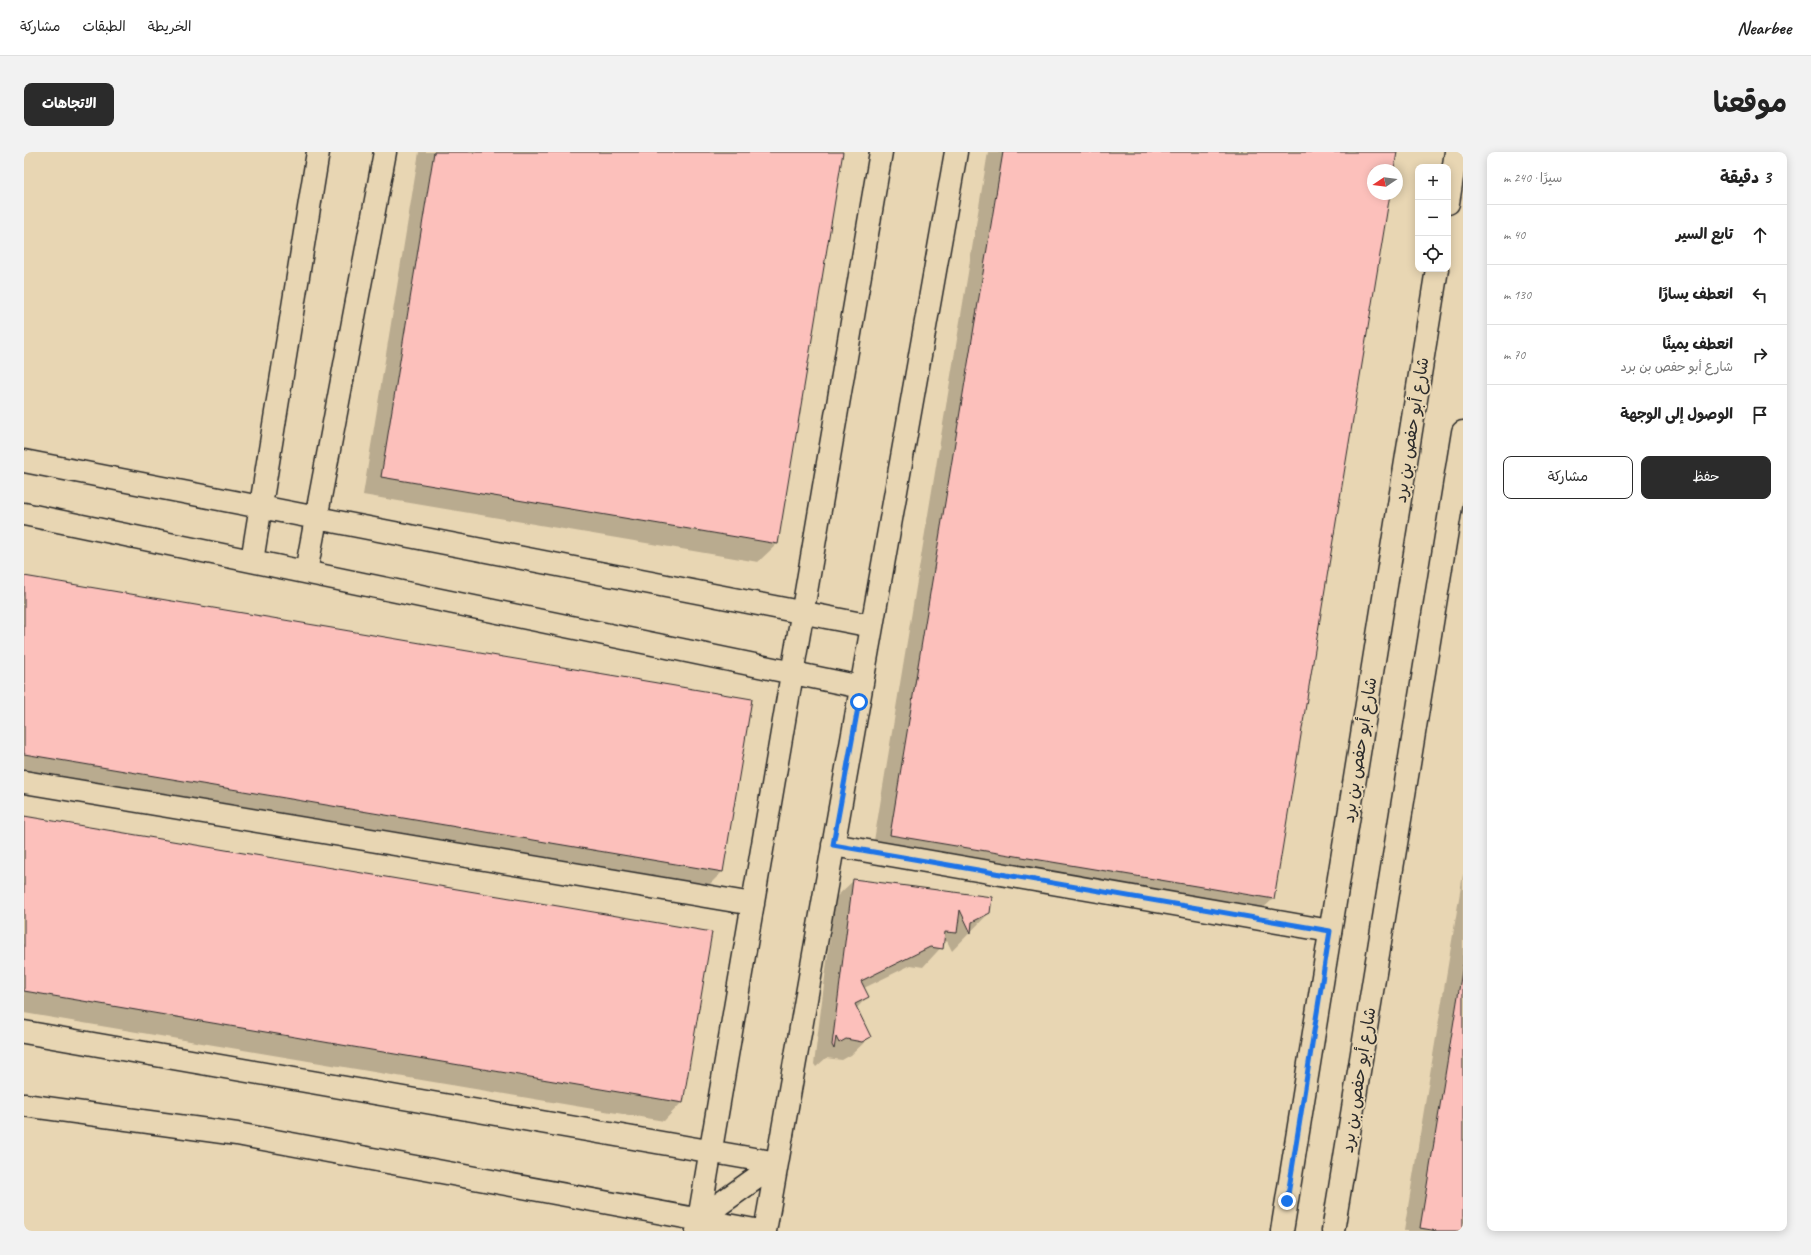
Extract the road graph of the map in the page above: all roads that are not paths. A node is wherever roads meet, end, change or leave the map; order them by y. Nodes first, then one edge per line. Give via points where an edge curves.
1 (318, 152) edge
2 (385, 152) edge
3 (881, 152) edge
4 (956, 152) edge
5 (1456, 152) edge
6 (1448, 200) edge
7 (1437, 272) edge
8 (1463, 432) edge
9 (24, 461) edge
10 (261, 507) junction
11 (24, 514) edge
12 (316, 518) junction
13 (252, 561) junction
14 (306, 572) junction
15 (802, 612) junction
16 (872, 626) junction
17 (792, 673) junction
18 (861, 687) junction
19 (24, 782) edge
20 (833, 845) junction
21 (753, 904) junction
22 (1330, 931) junction
23 (24, 1032) edge
24 (24, 1105) edge
25 (710, 1152) junction
26 (777, 1163) junction
27 (698, 1225) edge
28 (760, 1231) edge
29 (765, 1231) edge
30 (1282, 1231) edge
31 (1333, 1231) edge

1 - 10 street
2 - 12 street
3 - 15 street
4 - 16 street
5 - 6 street
7 - 22 street, شارع أبو حفص بن برد
8 - 31 street, شارع أبو حفص بن برد
9 - 10 street
10 - 12 street
10 - 13 street
11 - 13 street
12 - 14 street
12 - 15 street
13 - 14 street
14 - 17 street
15 - 16 street
15 - 17 street
16 - 18 street
17 - 18 street
17 - 21 street
18 - 20 street
19 - 21 street
20 - 22 street
20 - 26 street
21 - 25 street
22 - 30 street, شارع أبو حفص بن برد
23 - 25 street
24 - 27 street via 237,1134
25 - 26 street
25 - 27 street
26 - 27 street
26 - 29 street
27 - 28 street

